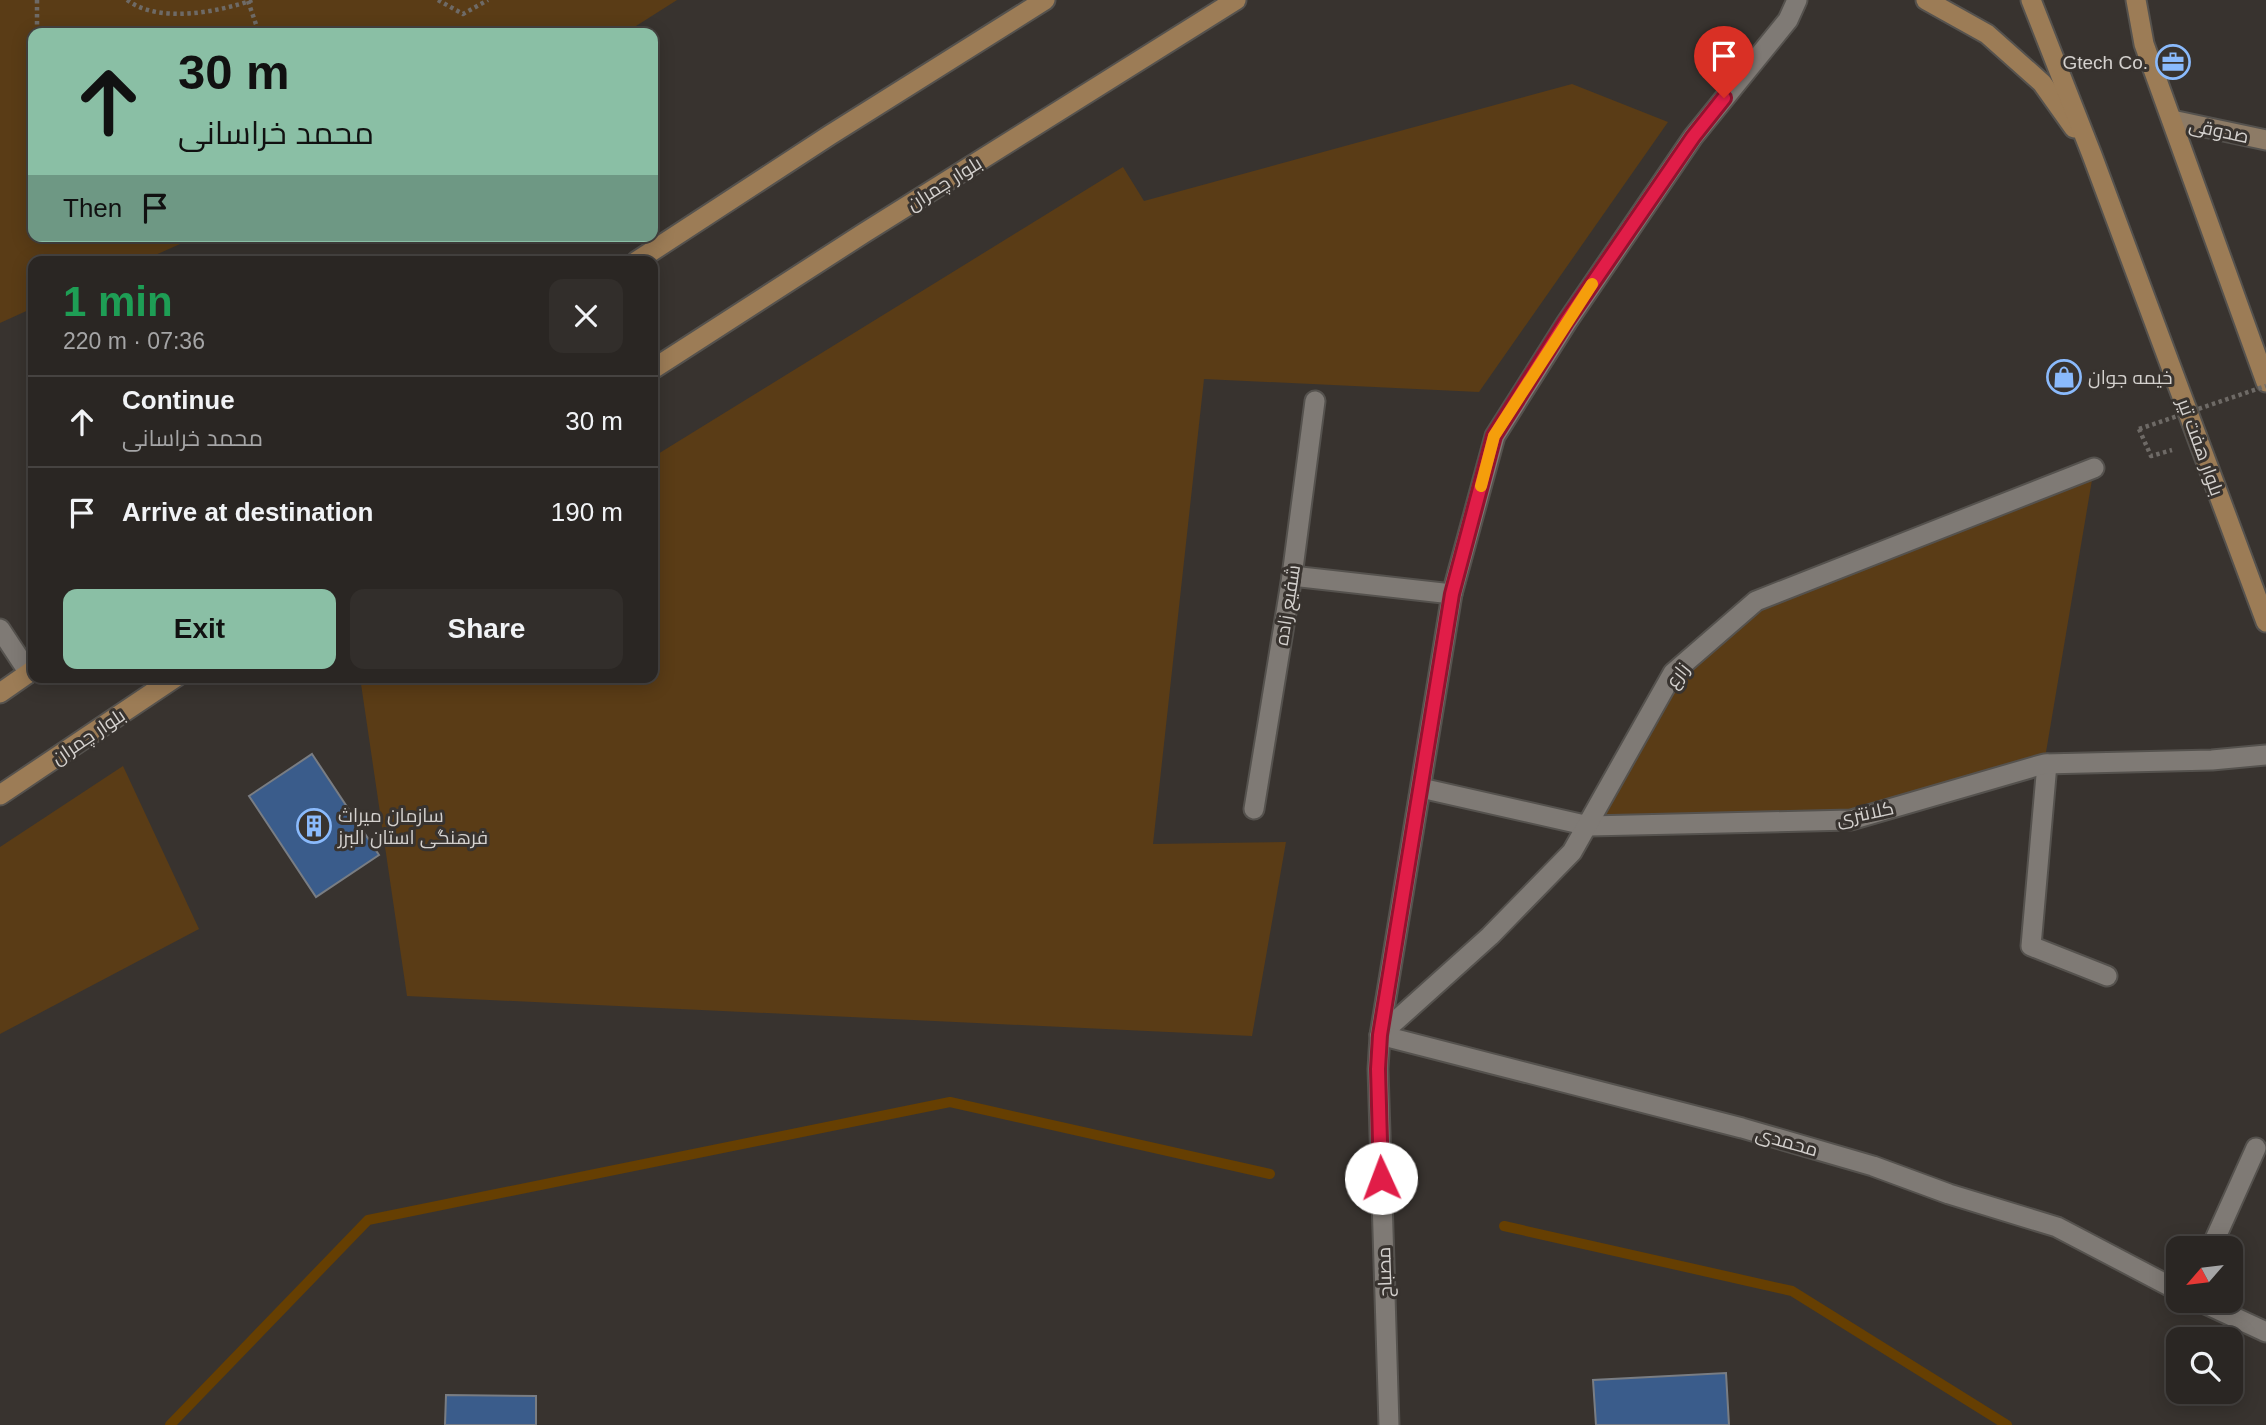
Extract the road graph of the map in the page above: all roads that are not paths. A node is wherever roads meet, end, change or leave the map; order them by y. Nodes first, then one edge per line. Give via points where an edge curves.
1 (1045, 0) edge
2 (1236, 0) edge
3 (1797, 0) edge
4 (1926, 0) edge
5 (2031, 0) edge
6 (2136, 0) edge
7 (2172, 120) junction
8 (2266, 140) edge
9 (2092, 155) junction
10 (645, 256) edge
11 (658, 366) edge
12 (2266, 384) edge
13 (1315, 401) dead end
14 (2094, 468) dead end
15 (1292, 576) junction
16 (1452, 594) junction
17 (2266, 622) edge
18 (0, 629) edge
19 (28, 667) edge
20 (28, 673) edge
21 (167, 683) edge
22 (0, 693) edge
23 (2266, 755) edge
24 (2048, 764) junction
25 (1421, 788) junction
26 (0, 794) edge
27 (1254, 809) dead end
28 (1589, 826) junction
29 (2106, 976) dead end
30 (1380, 1035) junction
31 (2256, 1148) dead end
32 (2216, 1236) edge
33 (2166, 1284) edge
34 (2225, 1313) edge
35 (2266, 1332) edge
36 (1389, 1425) edge

1 - 10 main road
2 - 11 main road, بلوار چمران
3 - 16 street, مصباح via 1788,20 1693,137 1494,436
4 - 9 main road, بلوار هفت تیر via 1987,34 2042,83
5 - 9 main road, بلوار هفت تیر
6 - 7 main road via 2144,44
7 - 8 main road, صدوقی
7 - 12 main road
9 - 17 main road, بلوار هفت تیر
13 - 15 street, شفیع زاده
14 - 28 street, زارع via 1756,601 1673,673
15 - 16 street
15 - 27 street, شفیع زاده
16 - 25 street, مصباح
18 - 19 street
20 - 22 main road
21 - 26 main road, بلوار چمران
23 - 24 street, کلانتری
24 - 28 street, کلانتری via 1851,820
24 - 29 street via 2031,946
25 - 28 street, کلانتری
25 - 30 street, مصباح
28 - 30 street, زارع via 1572,852 1490,936
30 - 33 street, محمدی via 1874,1166 2057,1227
30 - 36 street, مصباح
31 - 32 street
34 - 35 street

